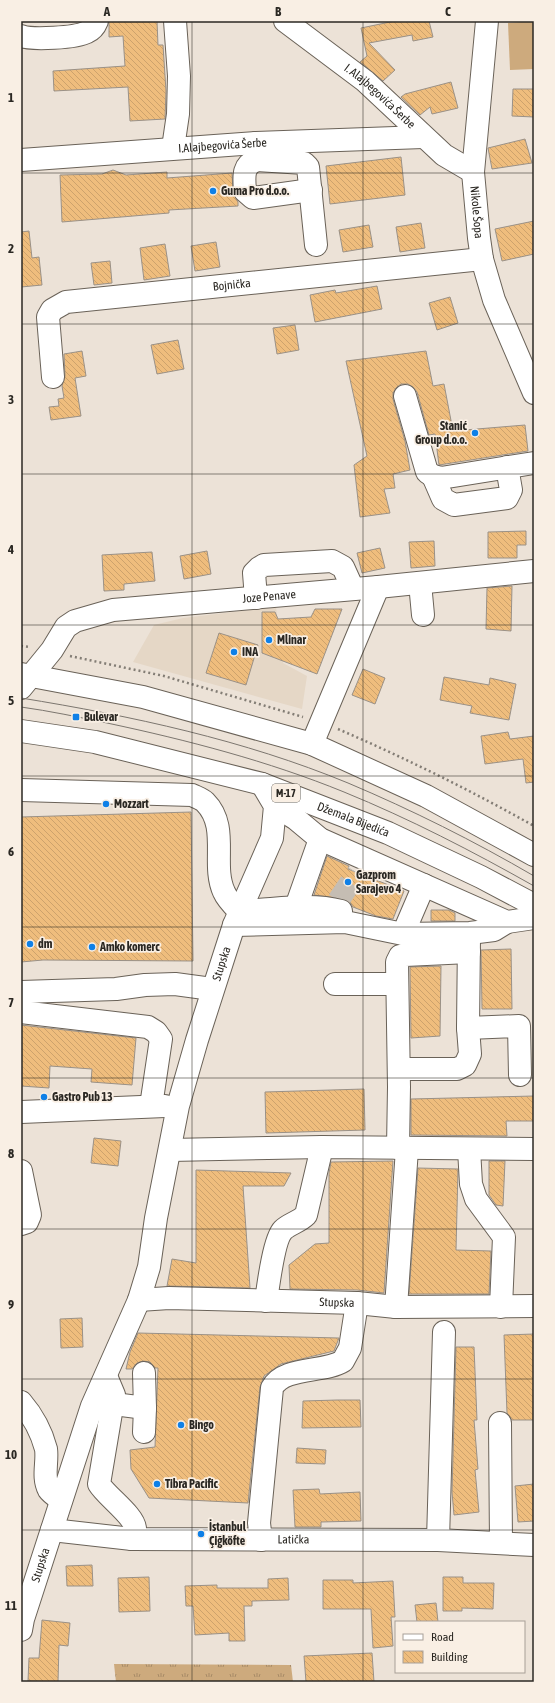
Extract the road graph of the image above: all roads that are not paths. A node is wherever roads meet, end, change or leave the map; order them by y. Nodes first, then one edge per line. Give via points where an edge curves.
1 (98, 21) edge
2 (176, 21) edge
3 (285, 21) edge
4 (487, 21) edge
5 (307, 30) edge
6 (21, 36) edge
7 (423, 137) junction
8 (173, 148) junction
9 (256, 151) junction
10 (21, 160) edge
11 (474, 172) junction
12 (311, 190) junction
13 (316, 245) dead end
14 (482, 259) junction
15 (53, 377) dead end
16 (534, 393) edge
17 (405, 396) dead end
18 (534, 463) edge
19 (507, 468) junction
20 (433, 476) junction
21 (534, 571) edge
22 (420, 583) junction
23 (378, 587) junction
24 (353, 590) junction
25 (256, 598) junction
26 (423, 615) dead end
27 (25, 679) edge
28 (21, 731) edge
29 (312, 744) junction
30 (262, 784) junction
31 (21, 790) edge
32 (275, 806) junction
33 (320, 839) junction
34 (534, 855) edge
35 (424, 885) junction
36 (534, 905) edge
37 (296, 906) junction
38 (236, 918) junction
39 (534, 918) edge
40 (507, 922) junction
41 (372, 928) junction
42 (403, 934) junction
43 (469, 943) junction
44 (335, 984) dead end
45 (397, 984) junction
46 (212, 989) junction
47 (21, 992) edge
48 (21, 1012) edge
49 (468, 1028) junction
50 (399, 1069) junction
51 (520, 1075) dead end
52 (151, 1106) junction
53 (178, 1106) junction
54 (21, 1112) edge
55 (322, 1147) junction
56 (402, 1148) junction
57 (469, 1149) junction
58 (534, 1149) edge
59 (170, 1150) junction
60 (21, 1171) edge
61 (21, 1224) edge
62 (139, 1300) junction
63 (266, 1301) junction
64 (357, 1303) junction
65 (534, 1306) edge
66 (396, 1307) junction
67 (501, 1307) junction
68 (444, 1332) dead end
69 (144, 1373) dead end
70 (106, 1376) junction
71 (21, 1402) edge
72 (114, 1404) junction
73 (145, 1408) junction
74 (500, 1423) dead end
75 (144, 1432) dead end
76 (61, 1500) junction
77 (52, 1530) junction
78 (132, 1538) junction
79 (261, 1540) junction
80 (438, 1540) junction
81 (501, 1543) junction
82 (534, 1544) edge
83 (21, 1630) edge

1 - 6 street via 87,32 75,36 30,39
2 - 8 street via 179,83
3 - 5 street, I. Alajbegovića Šerbe
4 - 11 street, Nikole Šopa
5 - 7 street, I. Alajbegovića Šerbe
7 - 9 street, I.Alajbegovića Šerbe
7 - 11 street, I. Alajbegovića Šerbe via 444,155
8 - 9 street, I.Alajbegovića Šerbe
8 - 10 street, I.Alajbegovića Šerbe
9 - 12 street via 306,164
9 - 12 street via 244,173 245,191 253,198
11 - 14 street, Nikole Šopa
12 - 13 street
14 - 15 street, Bojnička via 66,302 52,310 48,317
14 - 16 street, Nikole Šopa via 494,300
17 - 20 street via 427,472
18 - 19 street
19 - 20 street via 441,478
19 - 20 street via 511,490 507,498 454,505 444,499
21 - 22 street, Joze Penave
22 - 23 street, Joze Penave
22 - 26 street
23 - 24 street, Joze Penave
23 - 29 street
24 - 25 street, Joze Penave
24 - 25 street via 343,567 332,561 264,565 254,573
25 - 27 street, Joze Penave via 113,610 75,621 66,627
27 - 29 street via 143,697
28 - 30 street, Džemala Bijedića / M-17 via 95,742
29 - 34 street via 426,796
30 - 32 street
30 - 36 street, Džemala Bijedića / M-17 via 401,839
31 - 38 street via 192,795 205,802 214,816 220,834 220,877 223,891
32 - 33 street
32 - 38 street, Stupska via 272,838
33 - 35 street via 362,866
33 - 37 street
35 - 40 street
35 - 42 street
37 - 38 street
37 - 41 street via 335,905 342,912
38 - 41 street via 345,922
38 - 46 street, Stupska
39 - 40 street
40 - 43 street
41 - 42 street
42 - 43 street
43 - 45 street via 400,956 396,962
43 - 49 street
44 - 45 street
45 - 50 street
46 - 47 street via 175,984
46 - 53 street, Stupska
48 - 52 street via 148,1027 156,1032 161,1039
49 - 50 street via 470,1054 465,1065 456,1069
49 - 51 street via 520,1026
50 - 56 street
52 - 53 street
52 - 54 street
53 - 59 street, Stupska
55 - 56 street
55 - 59 street
55 - 63 street via 306,1215 301,1221 282,1230 277,1241
56 - 57 street
56 - 66 street
57 - 58 street
57 - 67 street via 471,1184 476,1199 504,1237
59 - 62 street, Stupska via 149,1267
60 - 61 street via 30,1215 27,1222
62 - 63 street, Stupska via 169,1298
62 - 70 street, Stupska
63 - 64 street, Stupska
64 - 66 street, Stupska
64 - 79 street via 350,1348 343,1361 329,1367 281,1378 274,1383 259,1523
65 - 67 street, Stupska
66 - 67 street, Stupska
68 - 80 street
69 - 73 street
70 - 72 street via 114,1395
70 - 76 street, Stupska via 92,1406
71 - 76 street via 32,1414 40,1431 46,1451 49,1490
72 - 73 street
72 - 78 street via 99,1484 133,1523 135,1528
73 - 75 street
74 - 81 street
76 - 77 street, Stupska
77 - 78 street, Latička
77 - 83 street, Stupska
78 - 79 street, Latička
79 - 80 street, Latička
80 - 81 street, Latička
81 - 82 street, Latička

